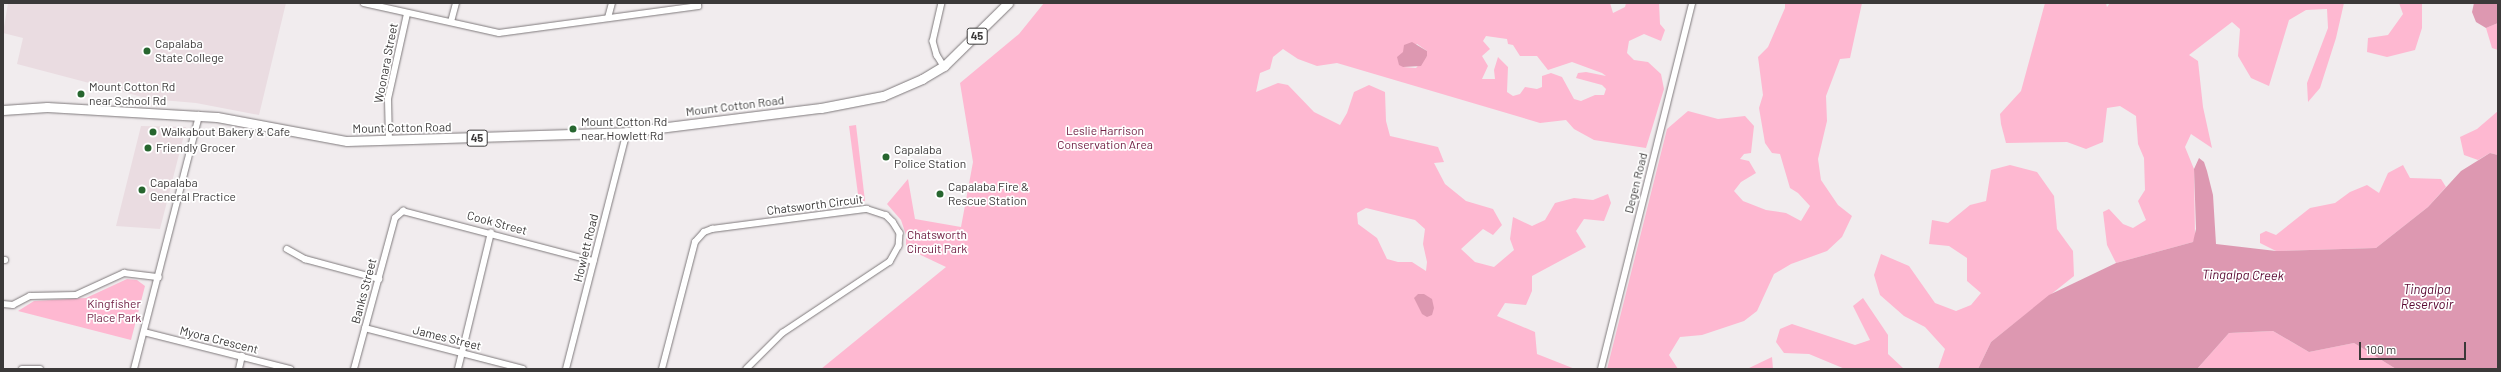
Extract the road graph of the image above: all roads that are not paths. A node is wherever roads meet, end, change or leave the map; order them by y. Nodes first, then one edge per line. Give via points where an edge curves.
1 (364, 3) edge
2 (456, 3) edge
3 (612, 3) edge
4 (698, 3) edge
5 (942, 3) edge
6 (1008, 3) edge
7 (1692, 3) edge
8 (407, 14) junction
9 (608, 18) junction
10 (451, 22) junction
11 (944, 66) junction
12 (3, 110) edge
13 (199, 116) junction
14 (627, 132) junction
15 (389, 141) junction
16 (395, 218) joint
17 (491, 233) junction
18 (287, 249) dead end
19 (594, 261) junction
20 (158, 276) junction
21 (379, 279) junction
22 (3, 304) edge
23 (365, 328) junction
24 (144, 332) junction
25 (462, 353) junction
26 (242, 356) junction
27 (22, 369) edge
28 (40, 369) edge
29 (134, 369) edge
30 (238, 369) edge
31 (290, 369) edge
32 (354, 369) edge
33 (458, 369) edge
34 (523, 369) edge
35 (566, 369) edge
36 (662, 369) edge
37 (746, 369) edge
38 (1601, 369) edge

1 - 8 street
2 - 10 street
3 - 9 street
4 - 9 street via 698,6
5 - 11 street via 933,41
6 - 11 main road, Mount Cotton Road / 45
7 - 38 street, Degen Road
8 - 10 street
8 - 15 street, Woonara Street via 388,99
9 - 10 street via 499,33
11 - 14 main road, Mount Cotton Road / 45 via 883,96 851,103
12 - 13 main road, Mount Cotton Road / 45 via 47,107
13 - 15 main road, Mount Cotton Road / 45 via 217,116 333,140
13 - 20 street
14 - 15 main road, Mount Cotton Road / 45
14 - 19 street, Howlett Road
16 - 17 street, Cook Street via 403,212 415,212
16 - 21 street, Banks Street
17 - 19 street, Cook Street
17 - 25 street
18 - 21 street via 305,259
19 - 35 street, Howlett Road
20 - 22 street via 124,273 76,295 30,296 13,305
20 - 24 street
21 - 23 street, Banks Street
23 - 25 street, James Street
23 - 32 street, Banks Street
24 - 26 street, Myora Crescent
24 - 29 street
25 - 33 street
25 - 34 street, James Street
26 - 30 street
26 - 31 street, Myora Crescent
27 - 28 street
36 - 37 street, Chatsworth Circuit via 695,242 704,232 868,209 886,215 900,233 900,246 890,262 783,333

